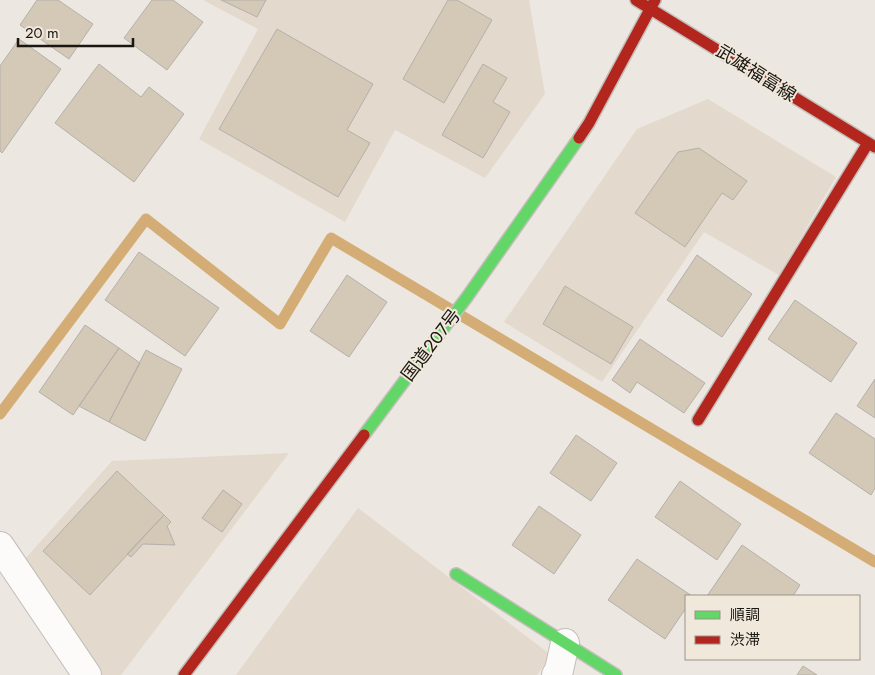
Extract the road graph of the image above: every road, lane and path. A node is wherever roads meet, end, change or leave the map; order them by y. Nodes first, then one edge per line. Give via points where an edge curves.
1 (636, 0) edge
2 (653, 4) edge
3 (872, 145) edge
4 (698, 420) dead end
5 (0, 546) edge
6 (456, 574) dead end
7 (565, 643) junction
8 (87, 675) edge
9 (184, 675) edge
10 (556, 675) edge
11 (616, 675) edge

1 - 2 main road, 武雄福富線
2 - 3 main road, 武雄福富線
2 - 9 main road, 国道207号 via 589,123 468,297
3 - 4 main road
5 - 8 street
6 - 7 main road
7 - 10 street
7 - 11 main road

